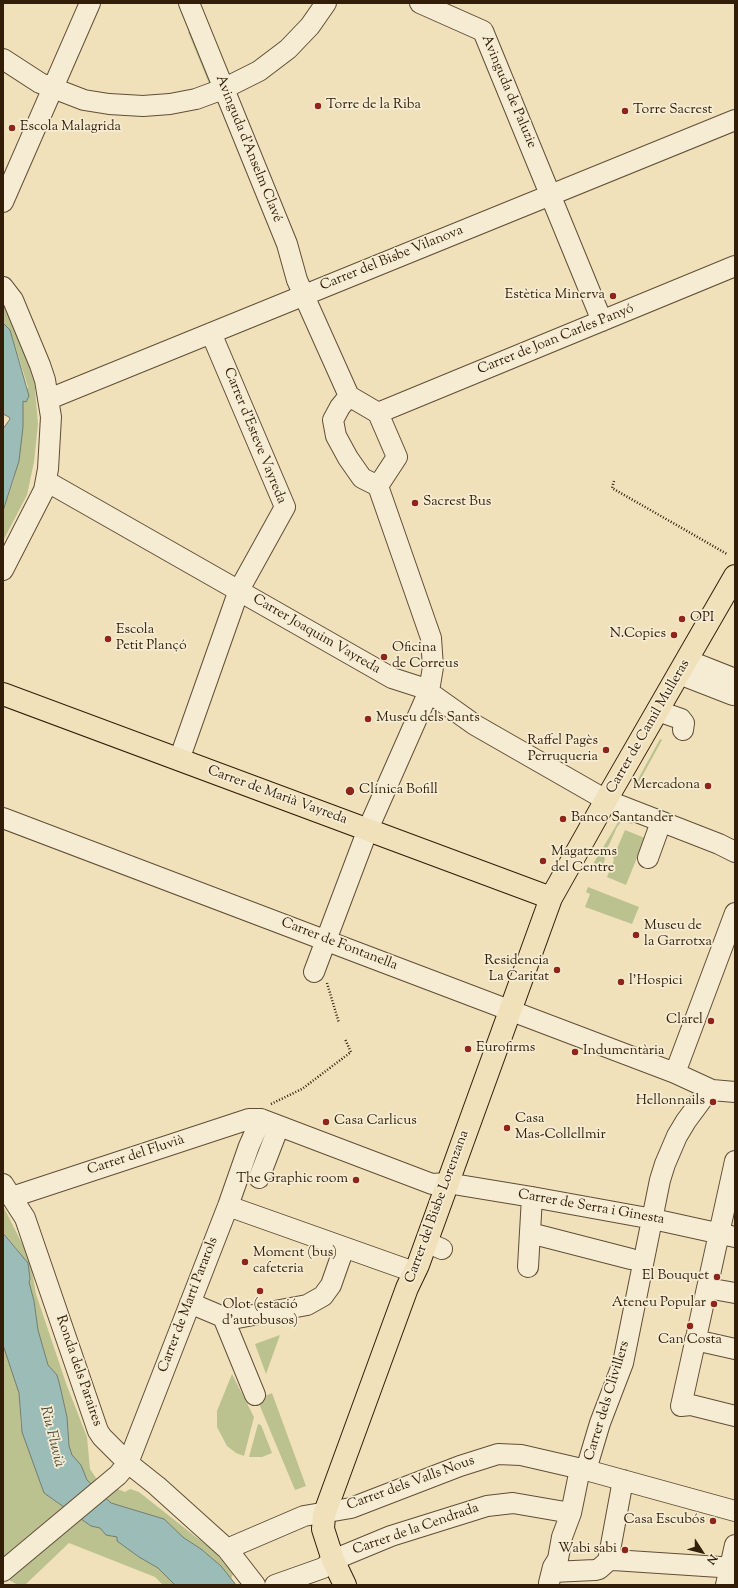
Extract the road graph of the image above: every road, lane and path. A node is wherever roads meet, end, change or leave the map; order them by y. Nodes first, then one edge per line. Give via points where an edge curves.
1 (90, 3) edge
2 (189, 3) edge
3 (326, 3) edge
4 (420, 3) edge
5 (3, 60) edge
6 (52, 89) junction
7 (223, 89) junction
8 (735, 120) edge
9 (551, 194) junction
10 (3, 202) edge
11 (735, 266) edge
12 (3, 287) edge
13 (304, 295) junction
14 (602, 321) junction
15 (211, 333) junction
16 (349, 396) junction
17 (49, 399) junction
18 (378, 413) junction
19 (46, 481) junction
20 (614, 481) dead end
21 (378, 486) junction
22 (727, 554) dead end
23 (3, 570) edge
24 (735, 576) edge
25 (239, 590) junction
26 (683, 667) junction
27 (734, 687) edge
28 (429, 692) junction
29 (3, 694) edge
30 (658, 711) junction
31 (683, 730) dead end
32 (179, 760) junction
33 (606, 800) junction
34 (3, 818) edge
35 (661, 822) junction
36 (368, 829) junction
37 (735, 852) edge
38 (648, 858) dead end
39 (551, 898) junction
40 (735, 913) edge
41 (326, 940) junction
42 (314, 972) joint
43 (509, 1011) junction
44 (339, 1023) dead end
45 (345, 1039) dead end
46 (679, 1075) junction
47 (725, 1092) edge
48 (263, 1121) junction
49 (735, 1161) edge
50 (259, 1178) dead end
51 (733, 1182) edge
52 (447, 1183) junction
53 (7, 1190) edge
54 (532, 1197) junction
55 (228, 1206) junction
56 (652, 1222) junction
57 (530, 1233) junction
58 (727, 1235) edge
59 (344, 1248) junction
60 (639, 1261) junction
61 (528, 1267) dead end
62 (414, 1272) junction
63 (707, 1288) junction
64 (735, 1293) edge
65 (190, 1303) junction
66 (223, 1317) junction
67 (695, 1340) junction
68 (735, 1349) edge
69 (255, 1395) dead end
70 (735, 1416) edge
71 (128, 1464) junction
72 (580, 1472) junction
73 (623, 1480) junction
74 (735, 1511) edge
75 (324, 1513) junction
76 (571, 1513) junction
77 (735, 1545) edge
78 (227, 1549) junction
79 (333, 1560) junction
80 (3, 1571) edge
81 (604, 1571) edge
82 (556, 1572) edge
83 (730, 1574) edge
84 (255, 1585) edge
85 (275, 1585) edge
86 (345, 1585) edge

1 - 6 street
2 - 7 street, Avinguda d'Anselm Clavé
3 - 7 street via 310,26 288,49 260,71
4 - 9 street, Avinguda de Paluzie via 483,31
5 - 6 street
6 - 7 street via 84,100 142,106 196,99
6 - 10 street
7 - 13 street, Avinguda d'Anselm Clavé via 284,238
8 - 9 street, Carrer del Bisbe Vilanova
9 - 13 street, Carrer del Bisbe Vilanova
9 - 14 street, Avinguda de Paluzie
11 - 14 street, Carrer de Joan Carles Panyó
12 - 17 street via 13,300 31,342 46,380
13 - 15 street, Carrer del Bisbe Vilanova
13 - 16 street, Avinguda d'Anselm Clavé
14 - 18 street, Carrer de Joan Carles Panyó
15 - 17 street, Carrer del Bisbe Vilanova
15 - 25 street, Carrer d'Esteve Vayreda via 285,507
16 - 18 street
16 - 21 street via 333,420 336,436 362,478
17 - 19 street via 51,432
18 - 21 street via 397,457
19 - 23 street via 36,507
19 - 25 street, Carrer Joaquim Vayreda
20 - 22 path via 612,488
21 - 28 street via 431,638 433,667
24 - 26 main road, Carrer de Camil Mulleras
25 - 28 street, Carrer Joaquim Vayreda via 392,678
25 - 32 street, Carrer d'Esteve Vayreda
26 - 27 street
26 - 30 main road, Carrer de Camil Mulleras
28 - 33 street, Carrer Joaquim Vayreda via 475,725
28 - 36 street
29 - 32 main road, Carrer de Marià Vayreda
30 - 31 street via 681,719 684,723
30 - 33 main road, Carrer de Camil Mulleras
32 - 36 main road, Carrer de Marià Vayreda
33 - 35 street, Carrer Joaquim Vayreda
33 - 39 main road, Carrer de Camil Mulleras
34 - 41 street, Carrer de Fontanella
35 - 37 street, Carrer Joaquim Vayreda
35 - 38 street
36 - 39 main road, Carrer de Marià Vayreda
36 - 41 street
39 - 43 main road, Carrer del Bisbe Lorenzana
40 - 46 street
41 - 42 street
41 - 43 street, Carrer de Fontanella
42 - 44 path via 327,983
43 - 46 street, Carrer de Fontanella
43 - 52 main road, Carrer del Bisbe Lorenzana
45 - 48 path via 351,1052 302,1089 259,1110
46 - 47 street, Carrer de Fontanella
47 - 56 street, Carrer dels Clivillers via 709,1092 686,1121 670,1151 660,1180
48 - 50 street
48 - 52 street, Carrer de Serra i Ginesta via 432,1184
48 - 53 street, Carrer del Fluvià
48 - 55 street, Carrer de Martí Pararols via 249,1146
49 - 51 street
51 - 58 street
52 - 54 street, Carrer de Serra i Ginesta
52 - 62 main road, Carrer del Bisbe Lorenzana via 434,1245
53 - 71 street, Ronda dels Paraires via 25,1218 98,1431
54 - 56 street, Carrer de Serra i Ginesta
54 - 57 street
55 - 59 street
55 - 65 street, Carrer de Martí Pararols
56 - 58 street, Carrer de Serra i Ginesta
56 - 60 street, Carrer dels Clivillers
57 - 60 street
57 - 61 street
58 - 63 street
59 - 62 street
59 - 66 street via 331,1285 316,1301 238,1318
60 - 72 street, Carrer dels Clivillers via 623,1363
62 - 75 main road, Carrer del Bisbe Lorenzana
63 - 64 street
63 - 67 street
65 - 66 street
65 - 71 street, Carrer de Martí Pararols
66 - 69 street
67 - 68 street
67 - 70 street via 681,1406 691,1405
71 - 78 street, Ronda dels Paraires via 157,1486
71 - 80 street, Carrer de Martí Pararols
72 - 73 street, Carrer dels Valls Nous
72 - 75 street, Carrer dels Valls Nous via 521,1455 498,1454 351,1508
72 - 76 street, Carrer dels Clivillers
73 - 74 street, Carrer dels Valls Nous
73 - 81 street
75 - 78 street, Carrer dels Valls Nous via 296,1519
75 - 79 main road via 323,1529
76 - 79 street, Carrer de la Cendrada via 513,1503 486,1506 418,1527
76 - 82 street, Carrer dels Clivillers via 562,1537
77 - 83 street
78 - 84 street, Ronda dels Paraires
79 - 85 street, Carrer de la Cendrada via 323,1568
79 - 86 main road
81 - 82 street
81 - 83 street via 696,1564

